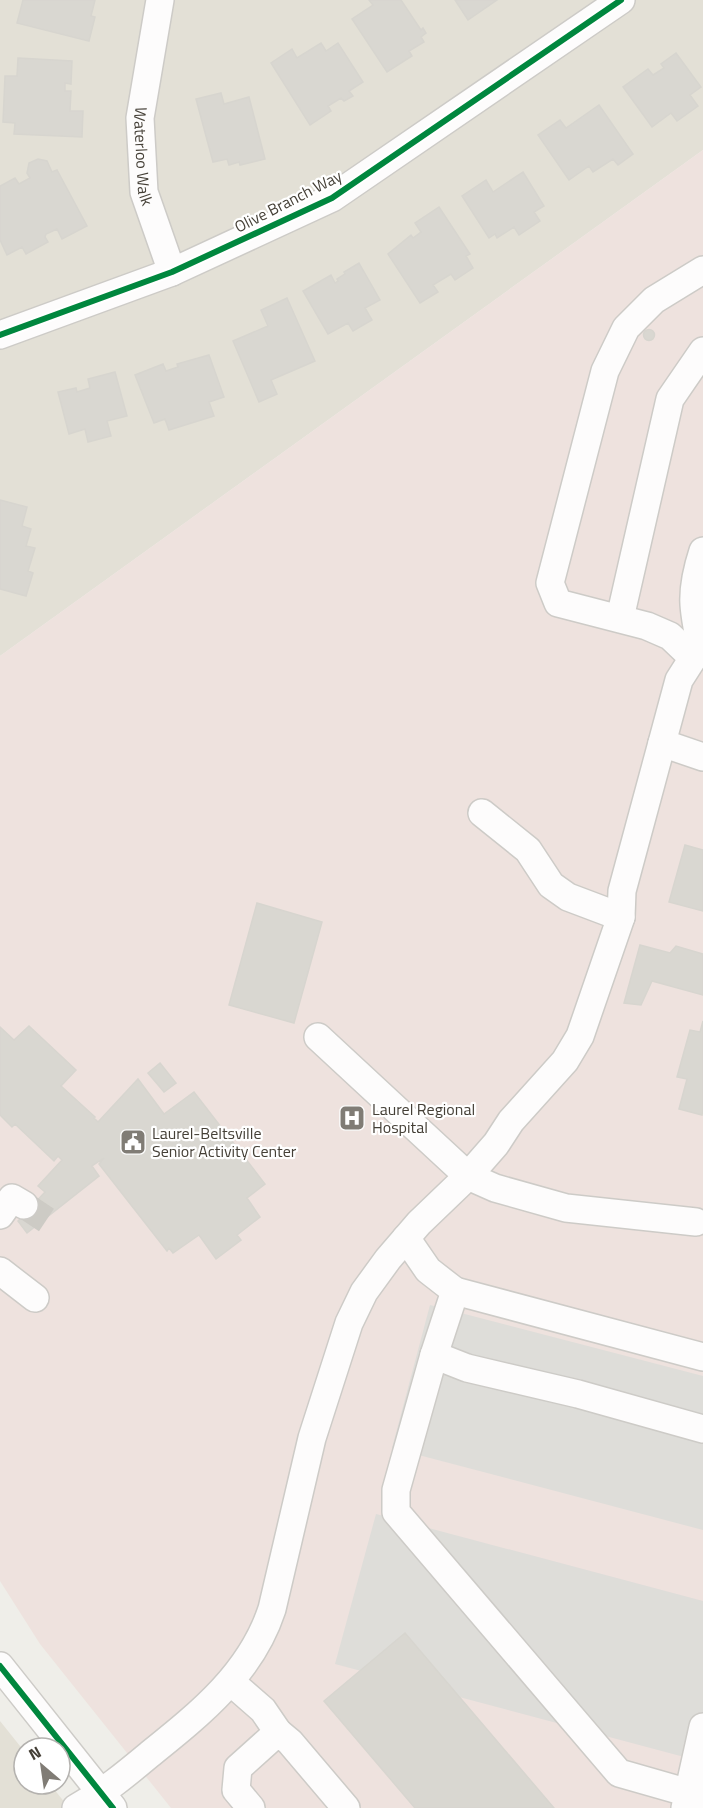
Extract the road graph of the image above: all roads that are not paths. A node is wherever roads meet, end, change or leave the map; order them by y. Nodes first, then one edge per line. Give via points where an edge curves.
1 (160, 0) edge
2 (621, 0) edge
3 (703, 270) edge
4 (172, 273) junction
5 (0, 335) edge
6 (703, 351) edge
7 (702, 555) edge
8 (620, 618) junction
9 (699, 654) edge
10 (662, 743) junction
11 (703, 757) edge
12 (482, 813) dead end
13 (621, 918) junction
14 (318, 1037) dead end
15 (468, 1176) junction
16 (696, 1222) dead end
17 (406, 1238) junction
18 (0, 1271) edge
19 (455, 1291) junction
20 (35, 1298) dead end
21 (434, 1356) junction
22 (703, 1357) edge
23 (703, 1429) edge
24 (0, 1666) edge
25 (231, 1682) junction
26 (703, 1727) edge
27 (278, 1732) junction
28 (692, 1800) edge
29 (103, 1803) edge
30 (76, 1808) edge
31 (251, 1808) edge
32 (346, 1808) edge

1 - 4 street, Waterloo Walk via 140,118 144,192
2 - 4 street, Olive Branch Way via 332,198
3 - 8 street via 654,300 621,338 605,371 550,583 558,603
4 - 5 street, Olive Branch Way
6 - 8 street via 670,399
7 - 9 street via 693,592
8 - 9 street via 670,636
9 - 10 street via 680,681
10 - 11 street
10 - 13 street via 622,891
12 - 13 street via 528,850 551,885 568,897
13 - 15 street via 579,1036 565,1061
14 - 15 street
15 - 16 street via 495,1188 566,1208
15 - 17 street
17 - 19 street via 428,1270
17 - 25 street via 364,1292 349,1323 312,1438 268,1620
18 - 20 street
19 - 21 street
19 - 22 street
21 - 23 street
21 - 28 street via 396,1490 396,1512 619,1773
24 - 29 street
25 - 27 street via 263,1710
25 - 29 street
26 - 28 street
27 - 31 street via 238,1768 236,1790
27 - 32 street
29 - 30 street

